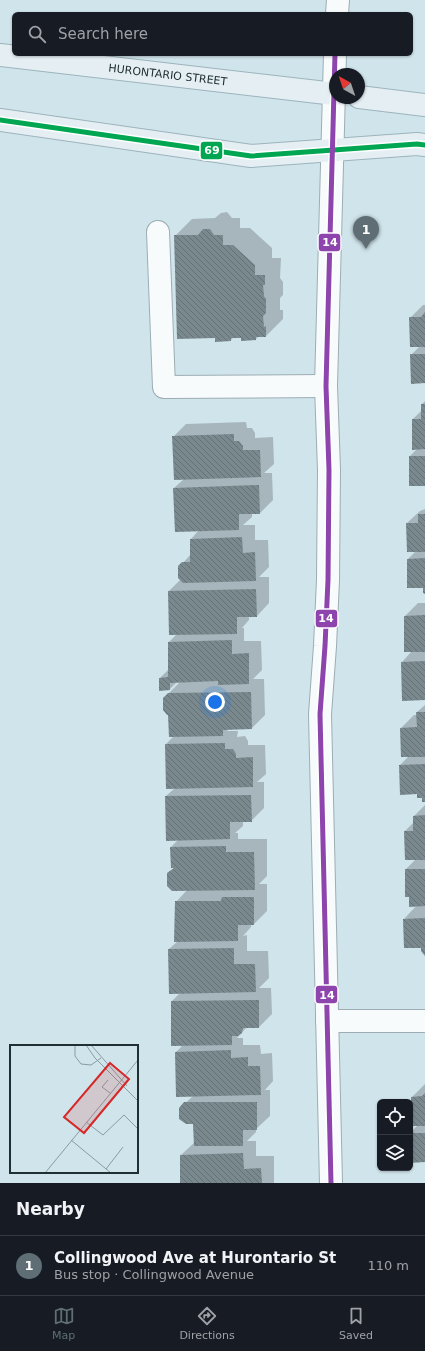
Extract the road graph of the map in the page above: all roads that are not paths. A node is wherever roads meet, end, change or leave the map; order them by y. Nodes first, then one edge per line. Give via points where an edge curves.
1 (338, 0) edge
2 (337, 12) edge
3 (0, 55) edge
4 (335, 56) edge
5 (335, 68) edge
6 (329, 93) edge
7 (365, 98) edge
8 (334, 104) edge
9 (425, 105) edge
10 (0, 120) edge
11 (425, 145) edge
12 (332, 150) junction
13 (158, 232) dead end
14 (326, 386) junction
15 (327, 1021) junction
16 (425, 1021) edge
17 (331, 1183) edge

1 - 2 street
3 - 6 main road, HURONTARIO STREET
4 - 5 street
7 - 9 main road
8 - 12 street
10 - 12 main road via 251,156
11 - 12 main road
12 - 14 street
13 - 14 street via 164,387
14 - 15 street via 329,470 328,580 320,714
15 - 16 street
15 - 17 street

